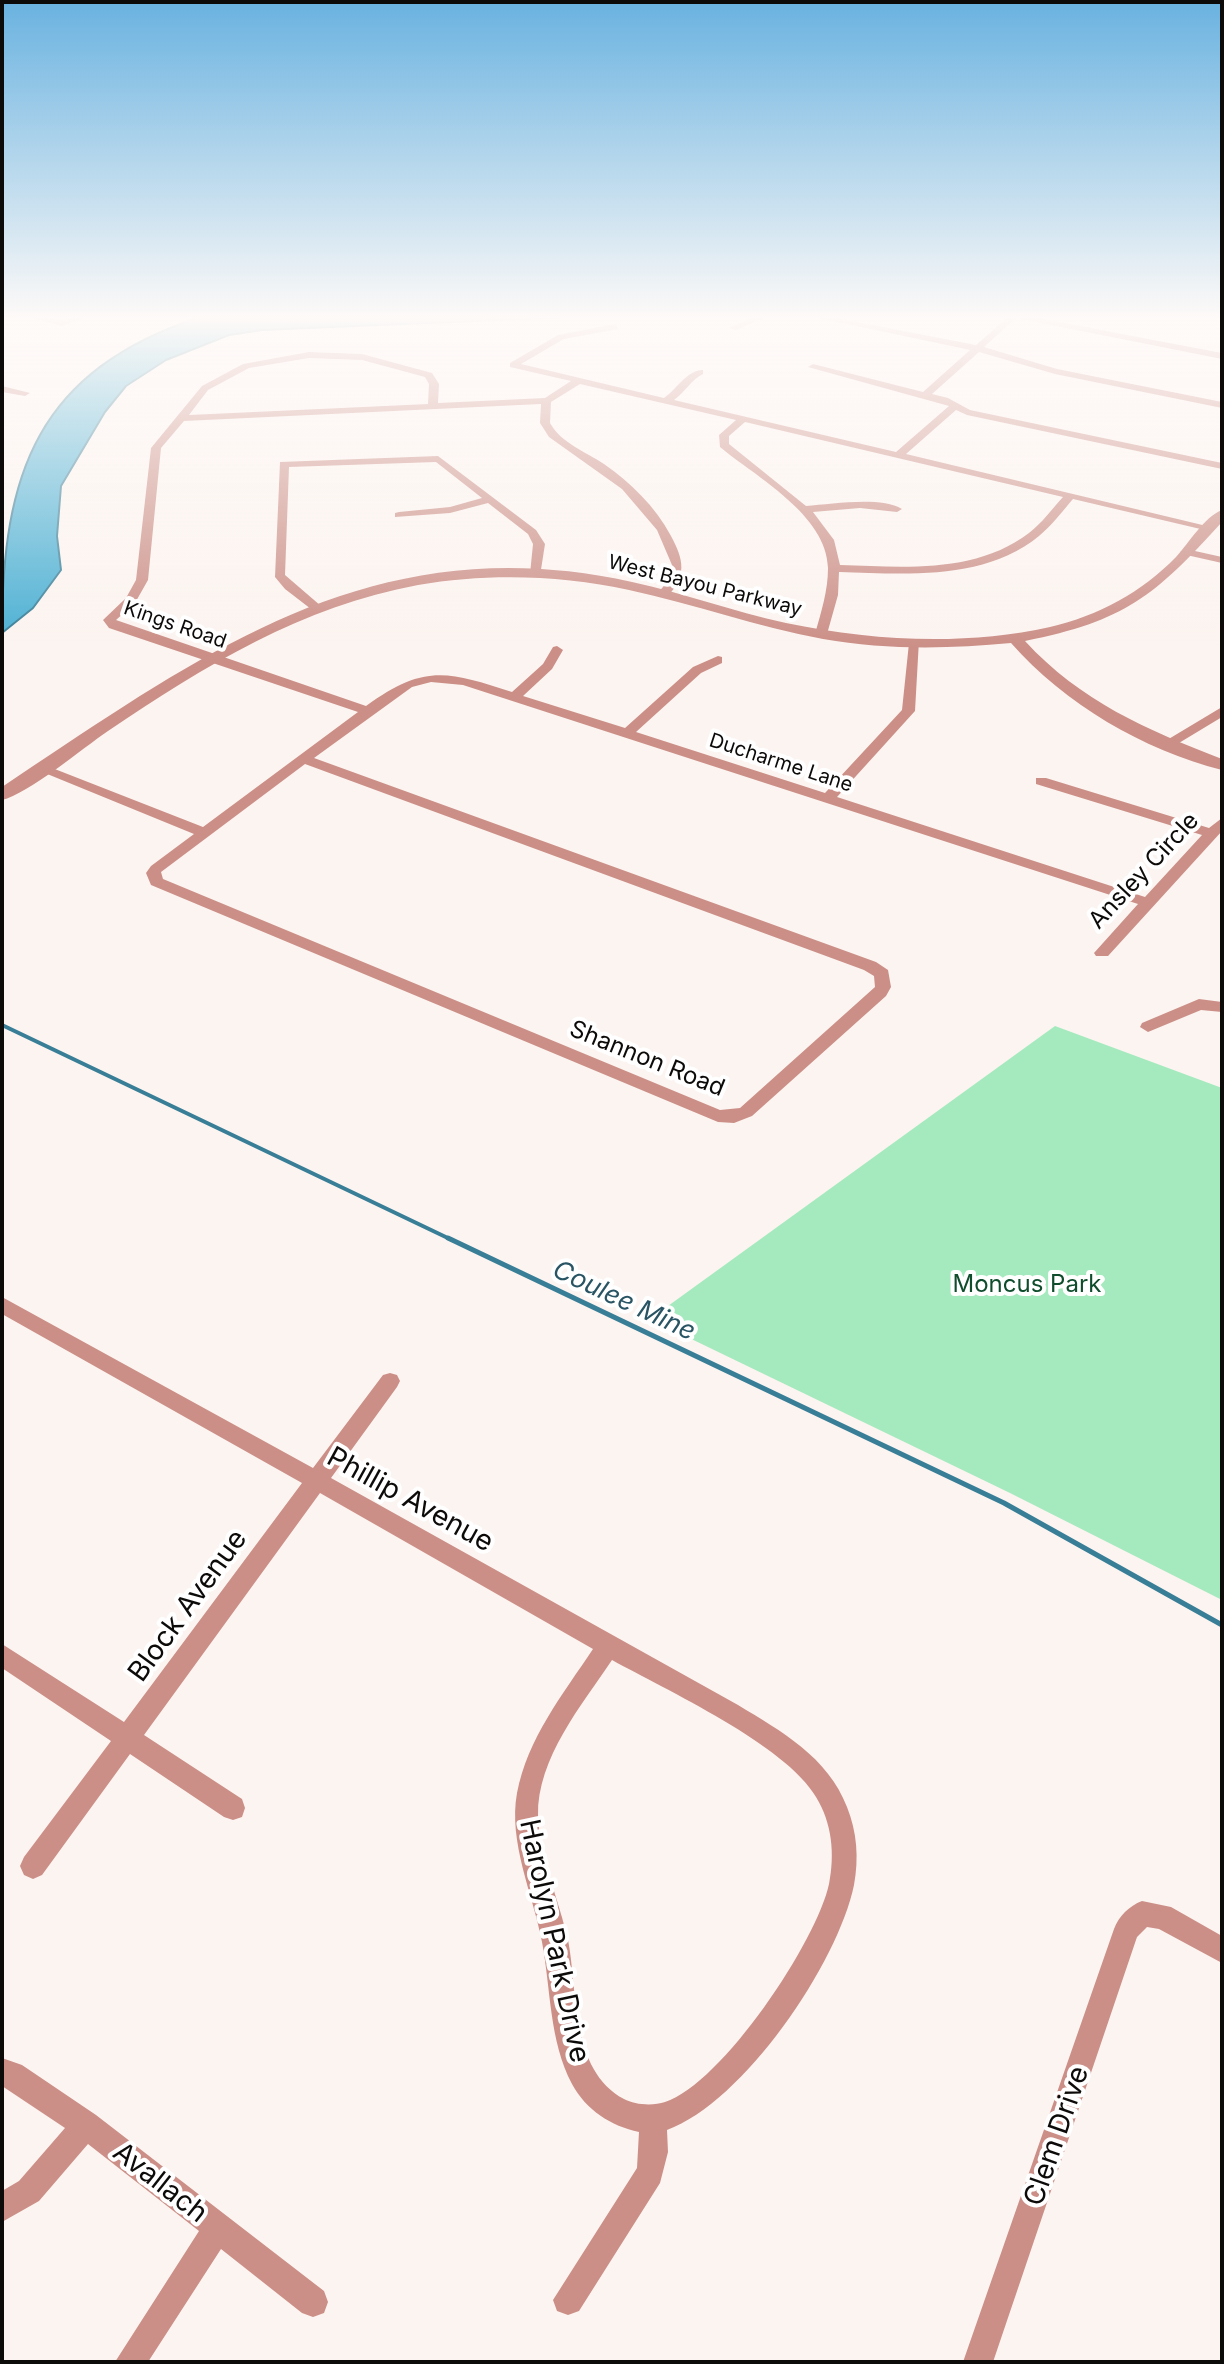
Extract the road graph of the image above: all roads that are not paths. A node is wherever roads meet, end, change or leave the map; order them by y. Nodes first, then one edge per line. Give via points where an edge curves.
1 (171, 427) edge
2 (548, 427) edge
3 (733, 427) edge
4 (779, 427) edge
5 (930, 427) edge
6 (1046, 427) edge
7 (898, 455) junction
8 (1222, 466) edge
9 (1070, 496) junction
10 (491, 499) junction
11 (806, 509) junction
12 (897, 509) dead end
13 (1222, 514) edge
14 (399, 515) dead end
15 (1209, 528) junction
16 (1186, 552) junction
17 (1222, 560) edge
18 (836, 568) junction
19 (536, 574) junction
20 (663, 594) junction
21 (315, 606) junction
22 (821, 634) junction
23 (1013, 637) junction
24 (915, 643) junction
25 (557, 650) dead end
26 (212, 658) junction
27 (718, 660) dead end
28 (402, 686) joint
29 (514, 697) junction
30 (368, 711) junction
31 (1222, 711) edge
32 (626, 734) junction
33 (1169, 743) junction
34 (304, 759) junction
35 (1222, 765) edge
36 (42, 769) junction
37 (1041, 781) dead end
38 (2, 795) edge
39 (827, 799) junction
40 (1217, 828) edge
41 (204, 833) junction
42 (1147, 902) junction
43 (1102, 953) dead end
44 (1222, 1007) edge
45 (1148, 1027) dead end
46 (2, 1305) edge
47 (390, 1381) dead end
48 (317, 1481) junction
49 (608, 1646) junction
50 (2, 1655) edge
51 (127, 1738) junction
52 (233, 1808) dead end
53 (33, 1866) dead end
54 (1222, 1950) edge
55 (2, 2072) edge
56 (653, 2119) junction
57 (86, 2125) junction
58 (2, 2208) edge
59 (218, 2228) junction
60 (568, 2300) dead end
61 (313, 2302) dead end
62 (130, 2362) edge
63 (978, 2362) edge

1 - 26 street, Kings Road via 154,452 141,585 109,622
2 - 20 street via 635,493 660,524 679,571
3 - 11 street via 724,435 724,445
4 - 7 street
5 - 7 street
6 - 8 street
7 - 9 street
9 - 15 street
9 - 18 street via 1033,536 986,559 925,569
10 - 14 street via 440,512
10 - 19 street via 536,538
10 - 21 street via 431,456 284,464 279,575
11 - 12 street
11 - 18 street via 825,534
13 - 15 street, West Bayou Parkway
15 - 16 street, West Bayou Parkway
16 - 17 street
16 - 23 street, West Bayou Parkway via 1149,589 1118,608
18 - 22 street via 834,596
19 - 20 street, West Bayou Parkway
19 - 21 street, West Bayou Parkway via 419,581
20 - 22 street, West Bayou Parkway
21 - 26 street, West Bayou Parkway
22 - 24 street, West Bayou Parkway
23 - 24 street, West Bayou Parkway
23 - 33 street via 1078,700
24 - 39 street via 908,711
25 - 29 street via 548,666
26 - 30 street, Kings Road
26 - 36 street, West Bayou Parkway
27 - 32 street via 697,670
28 - 29 street, Ducharme Lane via 441,675
28 - 30 street, Shannon Road
29 - 32 street, Ducharme Lane
30 - 34 street, Shannon Road
31 - 33 street
32 - 39 street, Ducharme Lane
33 - 35 street
34 - 41 street, Shannon Road
34 - 41 street, Shannon Road via 870,966 882,974 883,987 746,1112 718,1116 153,878 156,869
36 - 38 street, West Bayou Parkway
36 - 41 street
37 - 40 street
39 - 42 street, Ducharme Lane
40 - 42 street, Ansley Circle
42 - 43 street, Ansley Circle
44 - 45 street via 1199,1004
46 - 48 street, Phillip Avenue
47 - 48 street, Block Avenue
48 - 49 street, Phillip Avenue
48 - 51 street, Block Avenue
49 - 56 street, Harolyn Park Drive via 543,1744 527,1790 526,1816 563,1982 575,2064 605,2103 623,2114
49 - 56 street, Phillip Avenue via 788,1749 822,1784 834,1805 846,1853 839,1901 808,1965 753,2043 699,2097
50 - 51 street
51 - 52 street
51 - 53 street, Block Avenue
54 - 63 street, Clem Drive via 1162,1916 1142,1914 1127,1929
55 - 57 street, Avallach
56 - 60 street via 650,2173
57 - 58 street via 29,2191
57 - 59 street, Avallach
59 - 61 street, Avallach
59 - 62 street

